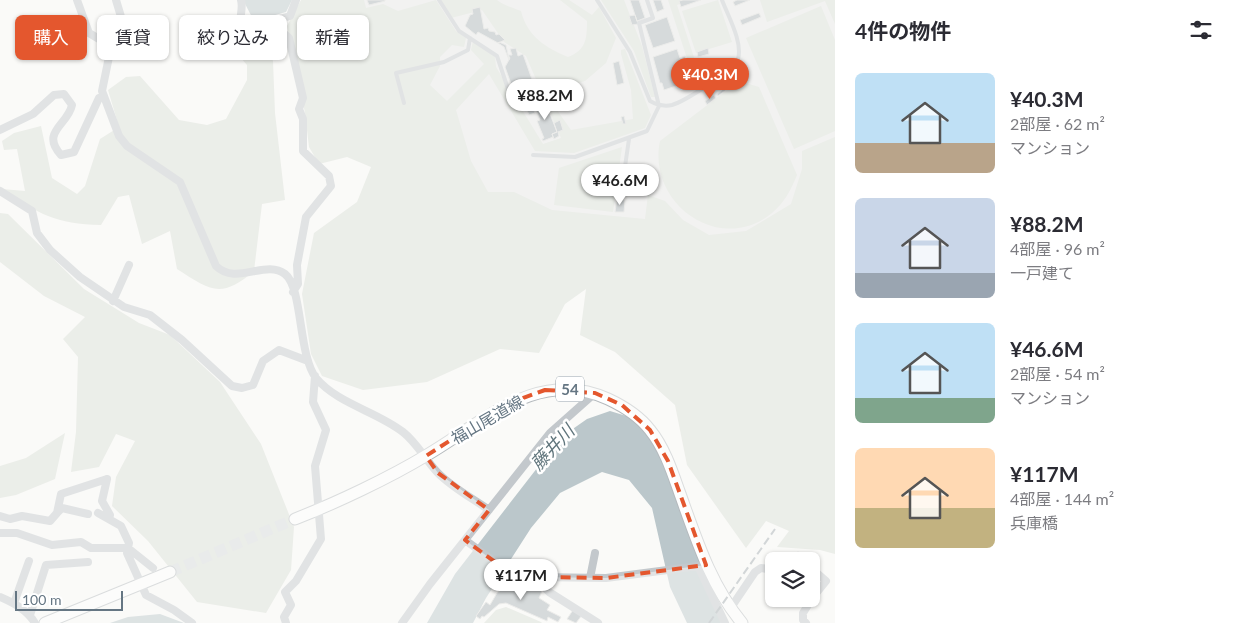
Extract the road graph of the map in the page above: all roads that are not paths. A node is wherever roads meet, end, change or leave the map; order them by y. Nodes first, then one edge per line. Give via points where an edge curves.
1 (78, 0) edge
2 (116, 0) edge
3 (241, 0) edge
4 (296, 0) edge
5 (439, 0) edge
6 (597, 0) edge
7 (646, 0) edge
8 (722, 0) edge
9 (120, 15) edge
10 (241, 15) edge
11 (287, 17) edge
12 (287, 36) edge
13 (97, 38) edge
14 (470, 38) junction
15 (110, 60) edge
16 (508, 89) dead end
17 (104, 96) junction
18 (404, 103) dead end
19 (659, 106) junction
20 (0, 130) edge
21 (629, 139) junction
22 (533, 155) dead end
23 (0, 191) edge
24 (621, 194) dead end
25 (129, 266) dead end
26 (293, 292) junction
27 (113, 301) junction
28 (308, 360) junction
29 (315, 376) junction
30 (595, 393) junction
31 (426, 456) junction
32 (318, 510) junction
33 (489, 510) junction
34 (57, 513) junction
35 (98, 513) dead end
36 (88, 514) dead end
37 (0, 516) edge
38 (109, 519) junction
39 (295, 519) tunnel mouth
40 (0, 520) edge
41 (17, 533) junction
42 (0, 534) edge
43 (467, 542) junction
44 (128, 548) junction
45 (595, 553) dead end
46 (29, 561) dead end
47 (88, 562) dead end
48 (701, 566) junction
49 (153, 568) dead end
50 (765, 569) edge
51 (170, 572) tunnel mouth
52 (820, 576) edge
53 (534, 577) junction
54 (590, 578) junction
55 (140, 585) junction
56 (820, 588) edge
57 (0, 597) edge
58 (14, 603) junction
59 (807, 607) edge
60 (730, 608) junction
61 (30, 615) junction
62 (803, 622) edge
63 (35, 623) edge
64 (45, 623) edge
65 (192, 623) edge
66 (286, 623) edge
67 (402, 623) edge
68 (598, 623) edge
69 (725, 623) edge
70 (742, 623) edge

1 - 13 street via 90,33
2 - 9 street
3 - 10 street
4 - 11 street
5 - 14 lane via 459,32
6 - 19 lane via 630,52 650,101
7 - 19 lane via 653,18 639,23
8 - 19 lane via 738,45 738,60 729,71 673,105
12 - 26 street via 303,98 299,109 303,119 303,151 329,176 331,186 306,218 297,265 298,284
14 - 16 lane via 497,56
14 - 18 lane via 468,50 444,62 396,73
15 - 17 street via 103,83
17 - 20 street via 99,98 74,152 68,155 61,155 53,139 55,130 72,105 64,94 54,95 33,114
17 - 26 street via 127,146 180,182 216,266 231,274 283,272
19 - 21 lane via 647,131
21 - 22 lane via 575,157
21 - 24 lane
23 - 27 street via 32,211 37,233 50,250
25 - 27 street
26 - 28 street
27 - 28 street via 124,308 150,315 232,386 253,385 263,361 279,350
28 - 29 street
29 - 31 street via 331,392 402,431
29 - 32 street via 314,402 326,430 315,466
30 - 31 main road, 福山尾道線 / 54 via 565,388 526,396 507,404
30 - 33 street via 550,433
30 - 48 main road, 福山尾道線 / 54 via 622,405 650,430 668,462
31 - 32 main road, 福山尾道線 / 54
31 - 33 street via 438,473
32 - 39 main road, 福山尾道線 / 54
32 - 66 street via 321,539 296,582 286,592 292,605 284,618
33 - 43 street
34 - 36 street via 62,508
34 - 37 street via 50,521
34 - 38 street via 61,494 107,479 102,501
35 - 38 street
38 - 44 street via 121,526
40 - 41 street via 13,525
41 - 42 street
41 - 44 street via 52,545 81,542 91,548
43 - 53 street via 510,573
43 - 67 street
44 - 49 street
44 - 55 street
45 - 54 street
46 - 58 street
47 - 61 street via 46,565
48 - 54 street
48 - 60 main road, 福山尾道線 / 54
48 - 69 street
50 - 60 street via 755,572
51 - 55 main road
52 - 56 street via 826,581
53 - 54 street
53 - 68 street via 549,592
55 - 64 main road
55 - 65 street via 146,595
57 - 58 street
58 - 61 street
59 - 62 street
60 - 70 main road, 福山尾道線 / 54
61 - 63 street

